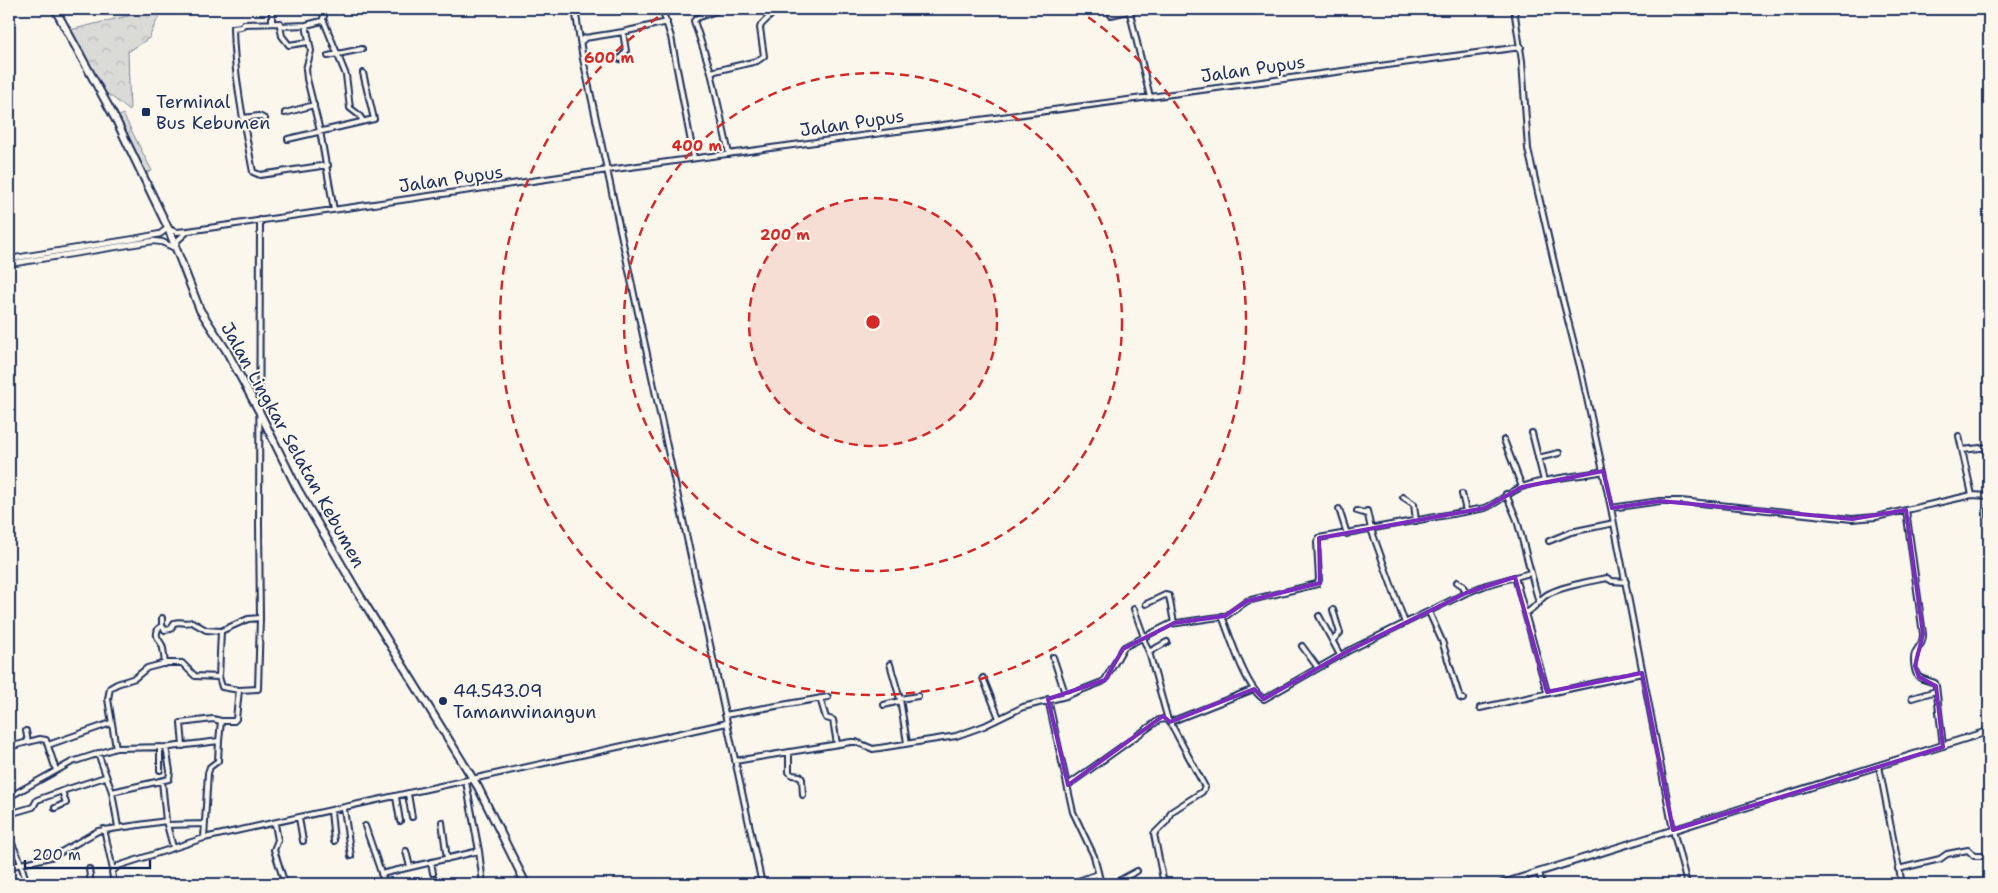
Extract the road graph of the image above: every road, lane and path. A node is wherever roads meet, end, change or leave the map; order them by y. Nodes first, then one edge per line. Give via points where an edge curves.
1 (55, 9) edge
2 (272, 9) edge
3 (322, 9) edge
4 (575, 9) edge
5 (662, 9) edge
6 (721, 9) edge
7 (771, 9) edge
8 (1514, 9) edge
9 (1129, 10) edge
10 (1111, 15) dead end
11 (323, 20) junction
12 (272, 22) junction
13 (667, 22) junction
14 (280, 23) junction
15 (306, 25) junction
16 (623, 32) junction
17 (309, 42) junction
18 (580, 43) junction
19 (1520, 47) junction
20 (362, 49) dead end
21 (336, 55) junction
22 (328, 56) dead end
23 (620, 59) dead end
24 (711, 72) junction
25 (363, 73) dead end
26 (1150, 97) junction
27 (314, 105) junction
28 (285, 113) dead end
29 (243, 118) junction
30 (265, 119) dead end
31 (363, 122) junction
32 (320, 131) junction
33 (288, 139) dead end
34 (729, 154) junction
35 (694, 158) junction
36 (328, 165) junction
37 (608, 170) junction
38 (334, 210) junction
39 (260, 220) junction
40 (168, 228) junction
41 (188, 231) junction
42 (175, 248) junction
43 (9, 259) edge
44 (9, 264) edge
45 (260, 412) junction
46 (1532, 433) dead end
47 (1959, 436) dead end
48 (1504, 440) dead end
49 (1989, 447) edge
50 (1962, 450) junction
51 (1558, 453) dead end
52 (1538, 458) junction
53 (1604, 471) junction
54 (1544, 481) junction
55 (1522, 487) junction
56 (1462, 494) dead end
57 (1506, 494) junction
58 (1972, 495) junction
59 (1989, 496) edge
60 (1403, 497) dead end
61 (1989, 507) edge
62 (1612, 508) junction
63 (1339, 509) dead end
64 (1906, 510) junction
65 (1357, 511) dead end
66 (1466, 511) junction
67 (1416, 521) junction
68 (1614, 524) junction
69 (1371, 529) junction
70 (1346, 534) junction
71 (1549, 541) dead end
72 (1989, 567) edge
73 (1530, 573) junction
74 (1515, 577) junction
75 (1457, 582) dead end
76 (1626, 582) junction
77 (1466, 593) junction
78 (1539, 603) junction
79 (1146, 604) dead end
80 (1134, 609) dead end
81 (1333, 610) dead end
82 (1429, 612) junction
83 (1526, 613) junction
84 (1222, 616) junction
85 (1319, 616) dead end
86 (162, 618) dead end
87 (260, 618) junction
88 (1174, 623) junction
89 (1405, 623) junction
90 (162, 626) junction
91 (221, 631) junction
92 (1143, 638) junction
93 (1333, 640) junction
94 (1167, 642) dead end
95 (1302, 646) dead end
96 (1150, 652) junction
97 (1340, 655) junction
98 (1053, 657) dead end
99 (165, 664) junction
100 (890, 664) dead end
101 (1318, 668) junction
102 (1642, 673) junction
103 (219, 677) junction
104 (983, 678) dead end
105 (1254, 689) junction
106 (239, 690) junction
107 (1547, 692) junction
108 (1936, 692) junction
109 (828, 696) dead end
110 (918, 696) dead end
111 (1066, 696) junction
112 (820, 698) junction
113 (1912, 698) dead end
114 (1463, 699) dead end
115 (900, 700) junction
116 (1048, 700) junction
117 (884, 704) dead end
118 (1480, 708) dead end
119 (725, 716) junction
120 (999, 718) junction
121 (222, 721) junction
122 (1169, 721) junction
123 (111, 723) junction
124 (727, 724) junction
125 (26, 731) dead end
126 (1989, 731) edge
127 (219, 741) junction
128 (28, 742) junction
129 (907, 743) junction
130 (837, 744) junction
131 (48, 745) junction
132 (183, 746) junction
133 (9, 747) edge
134 (160, 747) junction
135 (166, 747) junction
136 (1943, 747) junction
137 (116, 748) junction
138 (789, 752) junction
139 (98, 753) junction
140 (735, 761) junction
141 (1879, 766) junction
142 (56, 770) junction
143 (160, 770) dead end
144 (105, 777) junction
145 (474, 780) junction
146 (162, 781) junction
147 (466, 782) junction
148 (1068, 785) junction
149 (9, 788) edge
150 (62, 791) junction
151 (112, 792) junction
152 (408, 794) junction
153 (803, 795) dead end
154 (10, 796) edge
155 (396, 797) junction
156 (55, 808) dead end
157 (344, 809) junction
158 (331, 811) junction
159 (9, 814) edge
160 (412, 817) dead end
161 (299, 818) junction
162 (400, 821) dead end
163 (442, 822) dead end
164 (166, 823) junction
165 (205, 824) junction
166 (275, 824) junction
167 (365, 826) dead end
168 (118, 827) junction
169 (104, 830) junction
170 (1673, 830) junction
171 (9, 838) edge
172 (204, 838) junction
173 (303, 841) dead end
174 (334, 841) dead end
175 (173, 847) junction
176 (406, 850) dead end
177 (480, 851) junction
178 (350, 856) dead end
179 (446, 859) junction
180 (1989, 861) edge
181 (431, 862) junction
182 (20, 864) junction
183 (9, 867) edge
184 (410, 867) junction
185 (89, 869) dead end
186 (1898, 869) junction
187 (113, 870) junction
188 (1137, 871) dead end
189 (434, 872) dead end
190 (1539, 872) junction
191 (381, 874) junction
192 (1098, 874) junction
193 (27, 884) edge
194 (91, 884) edge
195 (114, 884) edge
196 (285, 884) edge
197 (385, 884) edge
198 (483, 884) edge
199 (526, 884) edge
200 (762, 884) edge
201 (1070, 884) edge
202 (1101, 884) edge
203 (1114, 884) edge
204 (1164, 884) edge
205 (1501, 884) edge
206 (1542, 884) edge
207 (1687, 884) edge
208 (1902, 884) edge

1 - 40 highway, Jalan Lingkar Selatan Kebumen via 117,122
2 - 12 street
3 - 11 street
4 - 18 street
5 - 13 street
6 - 24 street via 694,19
7 - 24 street via 772,13 760,28 764,56 757,61
8 - 19 street
9 - 10 street
9 - 26 street
11 - 15 street
11 - 21 street
12 - 14 street
12 - 29 street via 233,28
13 - 16 street
13 - 35 street
14 - 15 street
14 - 17 street via 282,36 289,45
15 - 17 street
16 - 18 street via 585,38
16 - 23 street via 626,51
17 - 27 street via 306,72
18 - 37 street
19 - 26 street, Jalan Pupus
19 - 53 street via 1528,149
20 - 21 street
21 - 22 street
21 - 31 street via 346,75 350,108
24 - 34 street
25 - 31 street via 374,118
26 - 34 street, Jalan Pupus
27 - 28 street
27 - 32 street
29 - 30 street via 259,116
29 - 36 street via 255,174
31 - 32 street
32 - 33 street
32 - 36 street
34 - 35 street, Jalan Pupus
35 - 37 street, Jalan Pupus
36 - 38 street
37 - 38 street, Jalan Pupus
37 - 119 street
38 - 39 street, Jalan Pupus
39 - 41 street, Jalan Pupus
39 - 45 street
40 - 41 street, Jalan Pupus via 176,232
40 - 42 highway, Jalan Lingkar Selatan Kebumen
40 - 43 street via 160,234 134,240
41 - 42 street
42 - 44 street via 153,241
42 - 45 highway, Jalan Lingkar Selatan Kebumen via 200,310
45 - 87 street
45 - 145 highway, Jalan Lingkar Selatan Kebumen via 317,523
46 - 52 street
47 - 50 street
48 - 55 street
49 - 50 street
50 - 58 street
51 - 52 street
52 - 54 street
53 - 54 street
53 - 62 street
54 - 55 street
55 - 57 street
56 - 66 street
57 - 66 street via 1491,506
57 - 73 street via 1517,520
58 - 59 street
58 - 64 street
60 - 67 street via 1414,504
61 - 72 street
62 - 64 street via 1660,500 1852,519
62 - 68 street
63 - 70 street
64 - 108 street via 1923,640 1915,653 1915,666 1919,678 1935,683
65 - 69 street via 1367,512
66 - 67 street
67 - 69 street
68 - 71 street via 1571,532
68 - 76 street
69 - 70 street
69 - 89 street
70 - 84 street via 1318,539 1317,584 1247,601
73 - 74 street
73 - 78 street
74 - 77 street
74 - 83 street
75 - 77 street
76 - 78 street via 1607,578 1580,583 1549,593
76 - 102 street
77 - 82 street
78 - 83 street
79 - 88 street via 1169,596
80 - 92 street
81 - 93 street via 1340,633
82 - 89 street
82 - 114 street
83 - 107 street
84 - 88 street
84 - 105 street
85 - 93 street
86 - 90 street
87 - 91 street via 248,619
87 - 106 street via 258,687
88 - 92 street
89 - 97 street
90 - 91 street via 170,630 174,623 192,622 206,630
90 - 99 street via 156,634
91 - 103 street
92 - 96 street
92 - 111 street via 1124,647 1105,680
93 - 97 street
94 - 96 street
95 - 101 street
96 - 122 street
97 - 101 street
98 - 111 street
99 - 103 street via 182,663 195,676
99 - 123 street via 143,669 135,678 110,688
100 - 115 street
101 - 105 street via 1264,699
102 - 107 street
102 - 170 street
103 - 106 street via 222,687
104 - 120 street
105 - 122 street
106 - 121 street via 236,718 234,721
107 - 118 street
108 - 113 street
108 - 136 street
109 - 112 street
110 - 115 street
111 - 116 street
112 - 119 street
112 - 130 street via 826,718 833,720
115 - 117 street
115 - 129 street
116 - 120 street
116 - 148 street
119 - 124 street
120 - 129 street via 969,732
121 - 127 street
121 - 132 street via 181,722
122 - 148 street via 1159,720
122 - 204 street via 1205,787 1171,812 1154,834
123 - 131 street
123 - 137 street
124 - 140 street
124 - 145 street
125 - 128 street
126 - 136 main road
127 - 132 street
127 - 165 street via 218,761 208,772
128 - 131 street via 43,739
128 - 133 street
129 - 130 street via 870,749 856,742
130 - 138 street
131 - 142 street
132 - 135 street
134 - 135 street
134 - 137 street
134 - 143 street
135 - 146 street via 170,777
136 - 141 main road
137 - 139 street
138 - 140 street
138 - 153 street via 789,772 802,778
139 - 142 street
139 - 144 street
140 - 200 street
141 - 170 main road
141 - 186 street
142 - 154 street
144 - 150 street
144 - 151 street
145 - 147 street
145 - 199 highway, Jalan Lingkar Selatan Kebumen
146 - 151 street
146 - 164 street
147 - 152 street
147 - 177 street
148 - 192 street via 1073,812 1094,856
149 - 154 street
150 - 156 street via 66,803
150 - 159 street via 37,800 32,807
151 - 168 street
152 - 155 street
152 - 160 street
155 - 157 street
155 - 162 street
157 - 158 street
157 - 178 street
158 - 161 street
158 - 174 street
161 - 166 street
161 - 173 street
163 - 179 street
164 - 165 street
164 - 168 street
164 - 175 street
165 - 172 street
166 - 172 street
166 - 196 street via 278,840 274,850
167 - 191 street
168 - 169 street
169 - 182 street via 52,857
169 - 187 street
170 - 190 main road
170 - 207 street
171 - 182 street
172 - 175 street
175 - 187 street
176 - 184 street
177 - 179 street
177 - 198 street
179 - 181 street
180 - 186 street via 1985,856 1974,856 1968,850
181 - 184 street
181 - 189 street
182 - 183 street
182 - 193 street
184 - 191 street
185 - 194 street
186 - 208 street
187 - 195 street
188 - 203 street
190 - 205 main road
190 - 206 street
191 - 197 street
192 - 201 street
192 - 202 street

